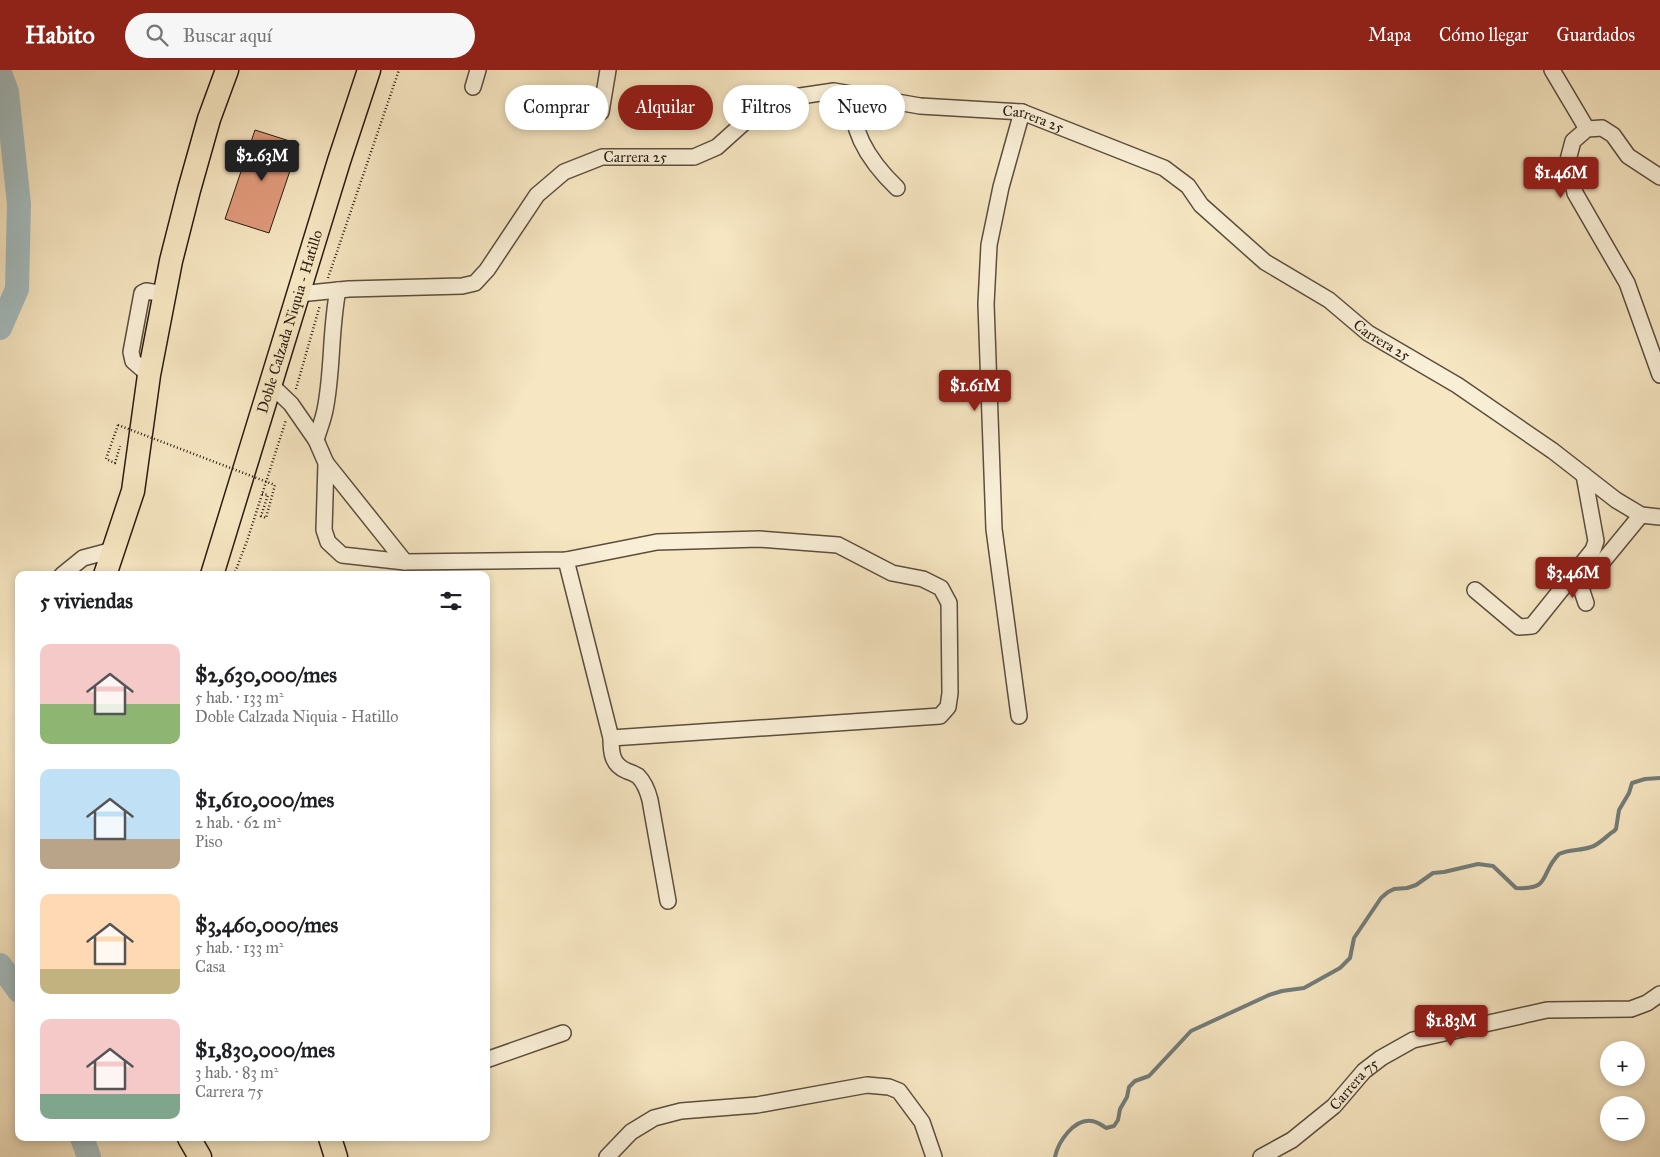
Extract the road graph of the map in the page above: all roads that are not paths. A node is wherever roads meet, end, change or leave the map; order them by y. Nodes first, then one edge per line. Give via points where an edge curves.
1 (227, 70) edge
2 (352, 70) edge
3 (369, 70) edge
4 (478, 70) edge
5 (608, 70) edge
6 (1552, 70) edge
7 (606, 85) edge
8 (473, 87) dead end
9 (819, 94) edge
10 (358, 101) junction
11 (905, 104) edge
12 (1022, 112) junction
13 (1588, 129) junction
14 (858, 130) edge
15 (1660, 177) edge
16 (897, 188) dead end
17 (331, 291) junction
18 (299, 294) junction
19 (1660, 375) edge
20 (270, 384) junction
21 (316, 440) junction
22 (326, 463) junction
23 (1584, 475) junction
24 (1641, 515) junction
25 (1660, 517) edge
26 (113, 550) junction
27 (566, 560) junction
28 (405, 562) junction
29 (67, 571) edge
30 (105, 571) edge
31 (213, 571) edge
32 (1474, 590) dead end
33 (1586, 603) dead end
34 (1019, 716) dead end
35 (612, 738) junction
36 (668, 901) dead end
37 (1660, 994) edge
38 (563, 1033) dead end
39 (490, 1059) edge
40 (191, 1141) edge
41 (331, 1141) edge
42 (200, 1157) edge
43 (336, 1157) edge
44 (606, 1157) edge
45 (934, 1157) edge
46 (1261, 1157) edge

1 - 26 highway via 189,190 149,375 133,491
2 - 10 highway
3 - 10 highway, Doble Calzada Niquia - Hatillo
4 - 8 street
5 - 7 street
6 - 13 street
9 - 17 street, Carrera 25 via 780,99 757,111 717,147 694,158 602,157 564,172 537,195 487,270 474,284
10 - 18 highway, Doble Calzada Niquia - Hatillo
11 - 12 street, Carrera 25
12 - 23 street, Carrera 25 via 1164,168 1188,186 1201,205 1264,262 1329,300 1368,333 1457,385
12 - 34 street via 989,245 986,304 994,529
13 - 15 street via 1602,128 1613,135 1628,156
13 - 19 street via 1573,141 1568,160 1575,193 1627,284
14 - 16 street via 868,155
17 - 18 street, Carrera 25
17 - 21 street via 334,311 329,384
18 - 20 highway, Doble Calzada Niquia - Hatillo
20 - 21 street via 291,404
20 - 31 highway, Doble Calzada Niquia - Hatillo
21 - 22 street
22 - 28 street
22 - 28 street via 324,530 328,542 342,555
23 - 24 street, Carrera 25
23 - 32 street via 1596,541 1594,550 1532,626 1519,627
24 - 25 street
24 - 33 street via 1582,588
26 - 29 street via 82,558
26 - 30 highway
27 - 28 street
27 - 35 street
27 - 35 street via 657,542 759,539 838,545 892,573 923,579 941,588 949,603 950,692 948,707 940,716
35 - 36 street via 614,762 637,775 646,788
37 - 46 street, Carrera 75 via 1631,1009 1547,1010 1413,1040 1364,1071 1334,1106 1292,1140
38 - 39 street
40 - 42 highway
41 - 43 highway
44 - 45 street via 631,1132 654,1118 681,1111 757,1105 867,1085 899,1091 922,1122

